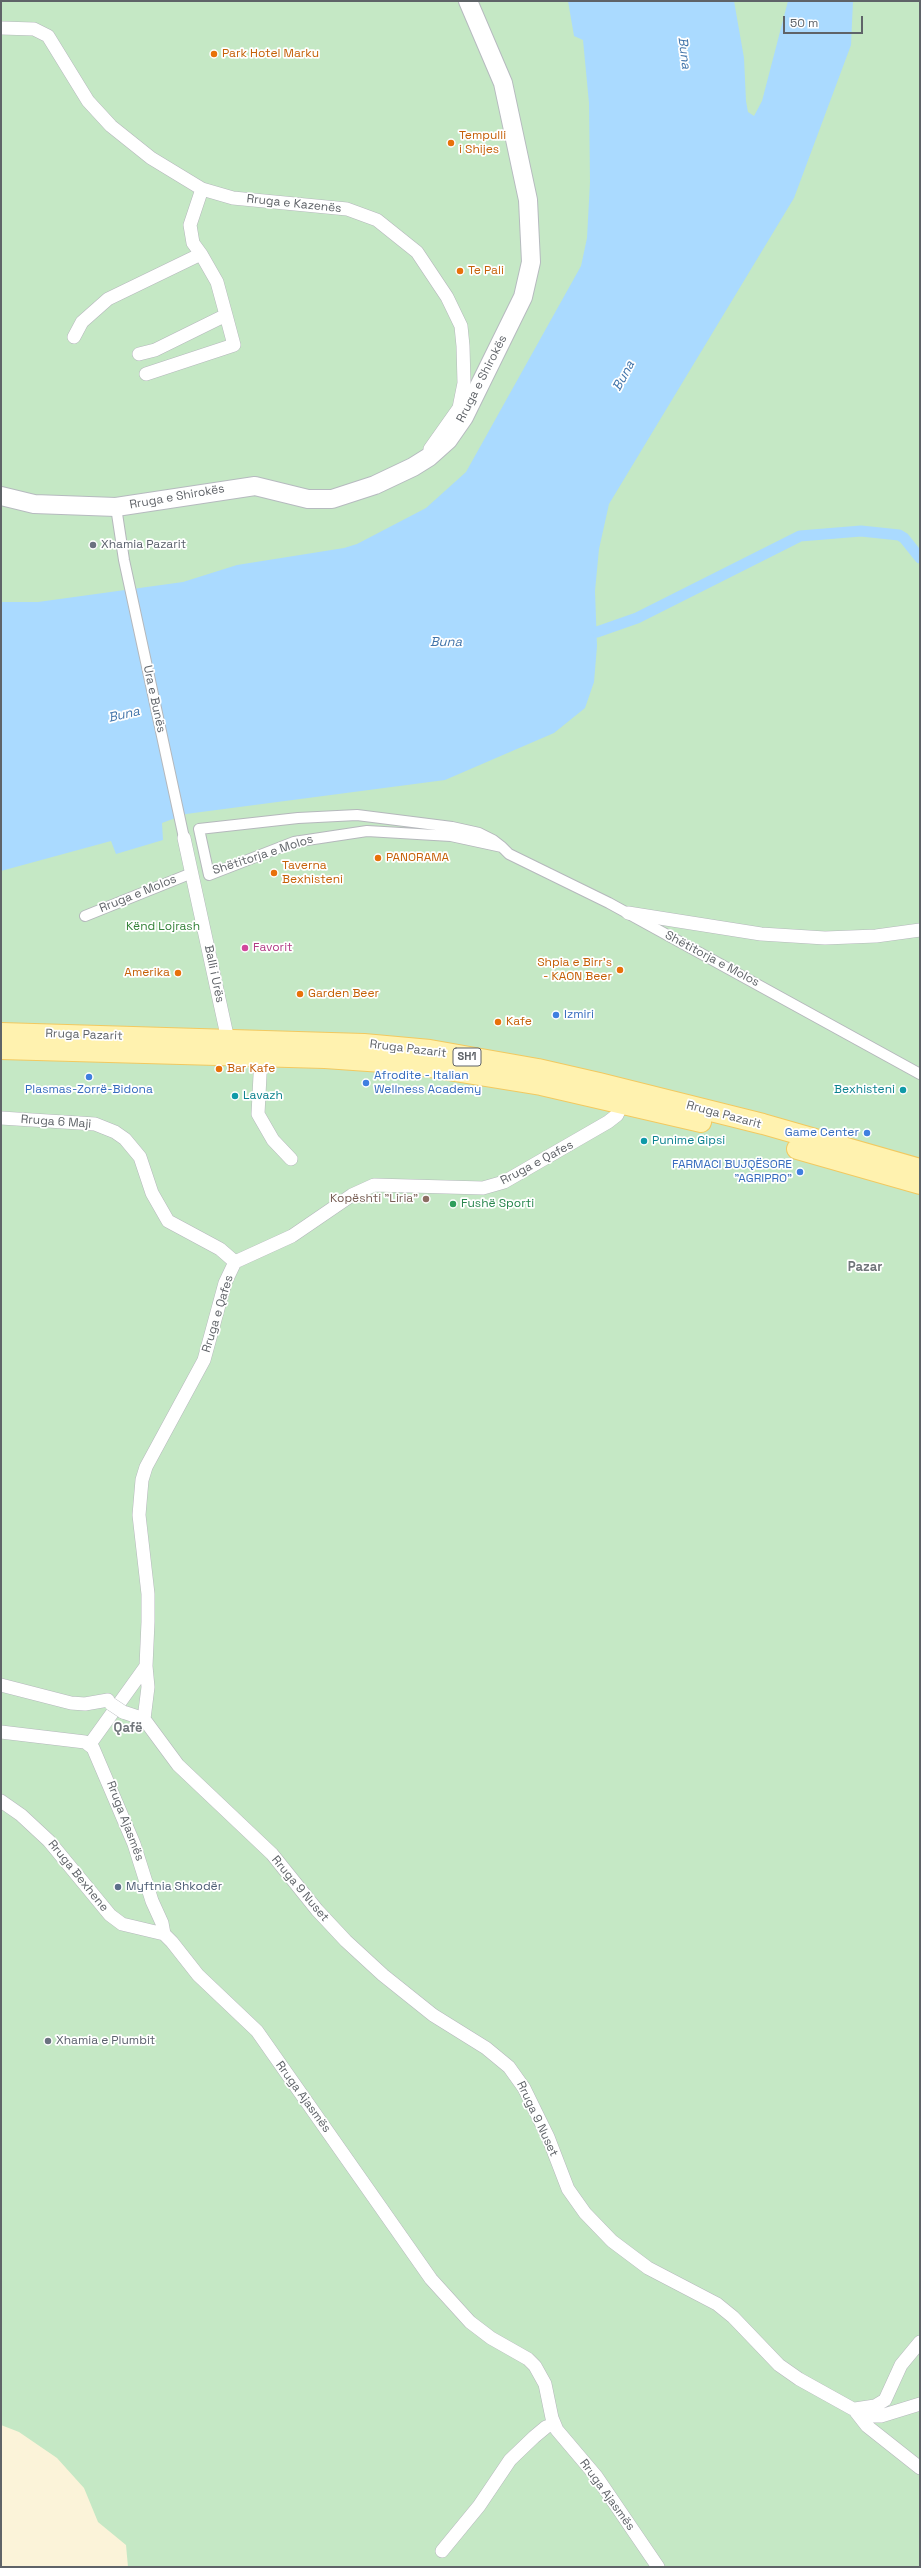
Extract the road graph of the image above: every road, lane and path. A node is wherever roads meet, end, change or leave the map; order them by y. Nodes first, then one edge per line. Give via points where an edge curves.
1 (468, 1) edge
2 (1, 28) edge
3 (202, 189) junction
4 (201, 254) junction
5 (226, 315) junction
6 (74, 337) dead end
7 (139, 354) dead end
8 (146, 374) dead end
9 (429, 457) junction
10 (1, 496) edge
11 (116, 507) junction
12 (184, 838) joint
13 (502, 847) junction
14 (192, 873) junction
15 (628, 913) junction
16 (85, 916) dead end
17 (920, 930) edge
18 (1, 1033) edge
19 (228, 1040) junction
20 (1, 1049) edge
21 (261, 1056) junction
22 (920, 1074) edge
23 (622, 1104) junction
24 (1, 1118) edge
25 (291, 1159) dead end
26 (920, 1169) edge
27 (920, 1184) edge
28 (235, 1262) junction
29 (146, 1666) junction
30 (1, 1685) edge
31 (144, 1719) junction
32 (1, 1732) edge
33 (90, 1744) junction
34 (1, 1801) edge
35 (164, 1934) junction
36 (920, 2342) edge
37 (920, 2404) edge
38 (853, 2409) junction
39 (554, 2424) junction
40 (920, 2468) edge
41 (442, 2551) dead end
42 (658, 2567) edge

1 - 9 main road, Rruga e Shirokës via 500,74 508,105 528,200 529,275 523,297 464,417 448,440
2 - 3 street, Rruga e Kazenës via 34,29 48,36 88,101 111,126 150,158
3 - 4 street via 190,225 193,243
3 - 9 street, Rruga e Kazenës via 233,198 347,209 377,220 417,252 447,297 460,326 463,354 464,383 459,408 431,445
4 - 5 street via 217,282
4 - 6 street via 108,299 82,322
5 - 7 street via 155,350
5 - 8 street via 234,346
9 - 11 main road, Rruga e Shirokës via 381,483 332,499 308,499 268,488 248,486
10 - 11 main road, Rruga e Shirokës via 34,504
11 - 12 street, Ura e Bunës via 124,560
12 - 14 street, Balli i Urës
13 - 13 street, Shëtitorja e Molos via 478,833 466,830 357,815 298,818 199,829 210,875 294,842 367,831 451,836
13 - 15 street, Shëtitorja e Molos via 510,854
14 - 16 street, Rruga e Molos
14 - 19 street, Balli i Urës
15 - 17 street via 761,934 825,938 876,936
15 - 22 street, Shëtitorja e Molos
18 - 19 main road, Rruga Pazarit / SH1
19 - 26 main road, Rruga Pazarit / SH1 via 364,1044 430,1050 538,1069 755,1122
20 - 21 main road, Rruga Pazarit / SH1
21 - 23 main road, Rruga Pazarit / SH1 via 364,1059 411,1064 513,1080
21 - 25 street via 258,1114 273,1140
23 - 27 main road, Rruga Pazarit / SH1 via 752,1136
23 - 28 street, Rruga e Qafes via 617,1115 608,1122 504,1182 477,1188 382,1183 374,1185 352,1195 292,1236
24 - 28 street, Rruga 6 Maji via 95,1124 116,1132 140,1157 152,1193 168,1221 220,1249
28 - 29 street, Rruga e Qafes via 225,1283 204,1360 146,1467 142,1480 139,1515 148,1594
29 - 31 street, Rruga e Qafes via 148,1686
29 - 33 street
30 - 31 street, bridge via 71,1703 110,1702 123,1712
31 - 38 street, Rruga 9 Nuset via 178,1765 272,1854 317,1910 346,1941 433,2015 486,2048 509,2067 524,2088 548,2137 568,2189 579,2206 601,2230 626,2253 648,2268 725,2310 788,2372
32 - 33 street
33 - 35 street, Rruga Ajasmës via 98,1756 128,1827
34 - 35 street, Rruga Bexhene via 21,1814 50,1841 110,1915 122,1924
35 - 39 street, Rruga Ajasmës via 198,1975 257,2031 431,2279 470,2322 491,2338 528,2359 534,2366 545,2384
36 - 38 street via 901,2364 885,2400 875,2406
37 - 38 street via 881,2416 867,2416
38 - 40 street via 867,2426
39 - 41 street via 546,2427 510,2460 479,2506
39 - 42 street, Rruga Ajasmës via 596,2476

